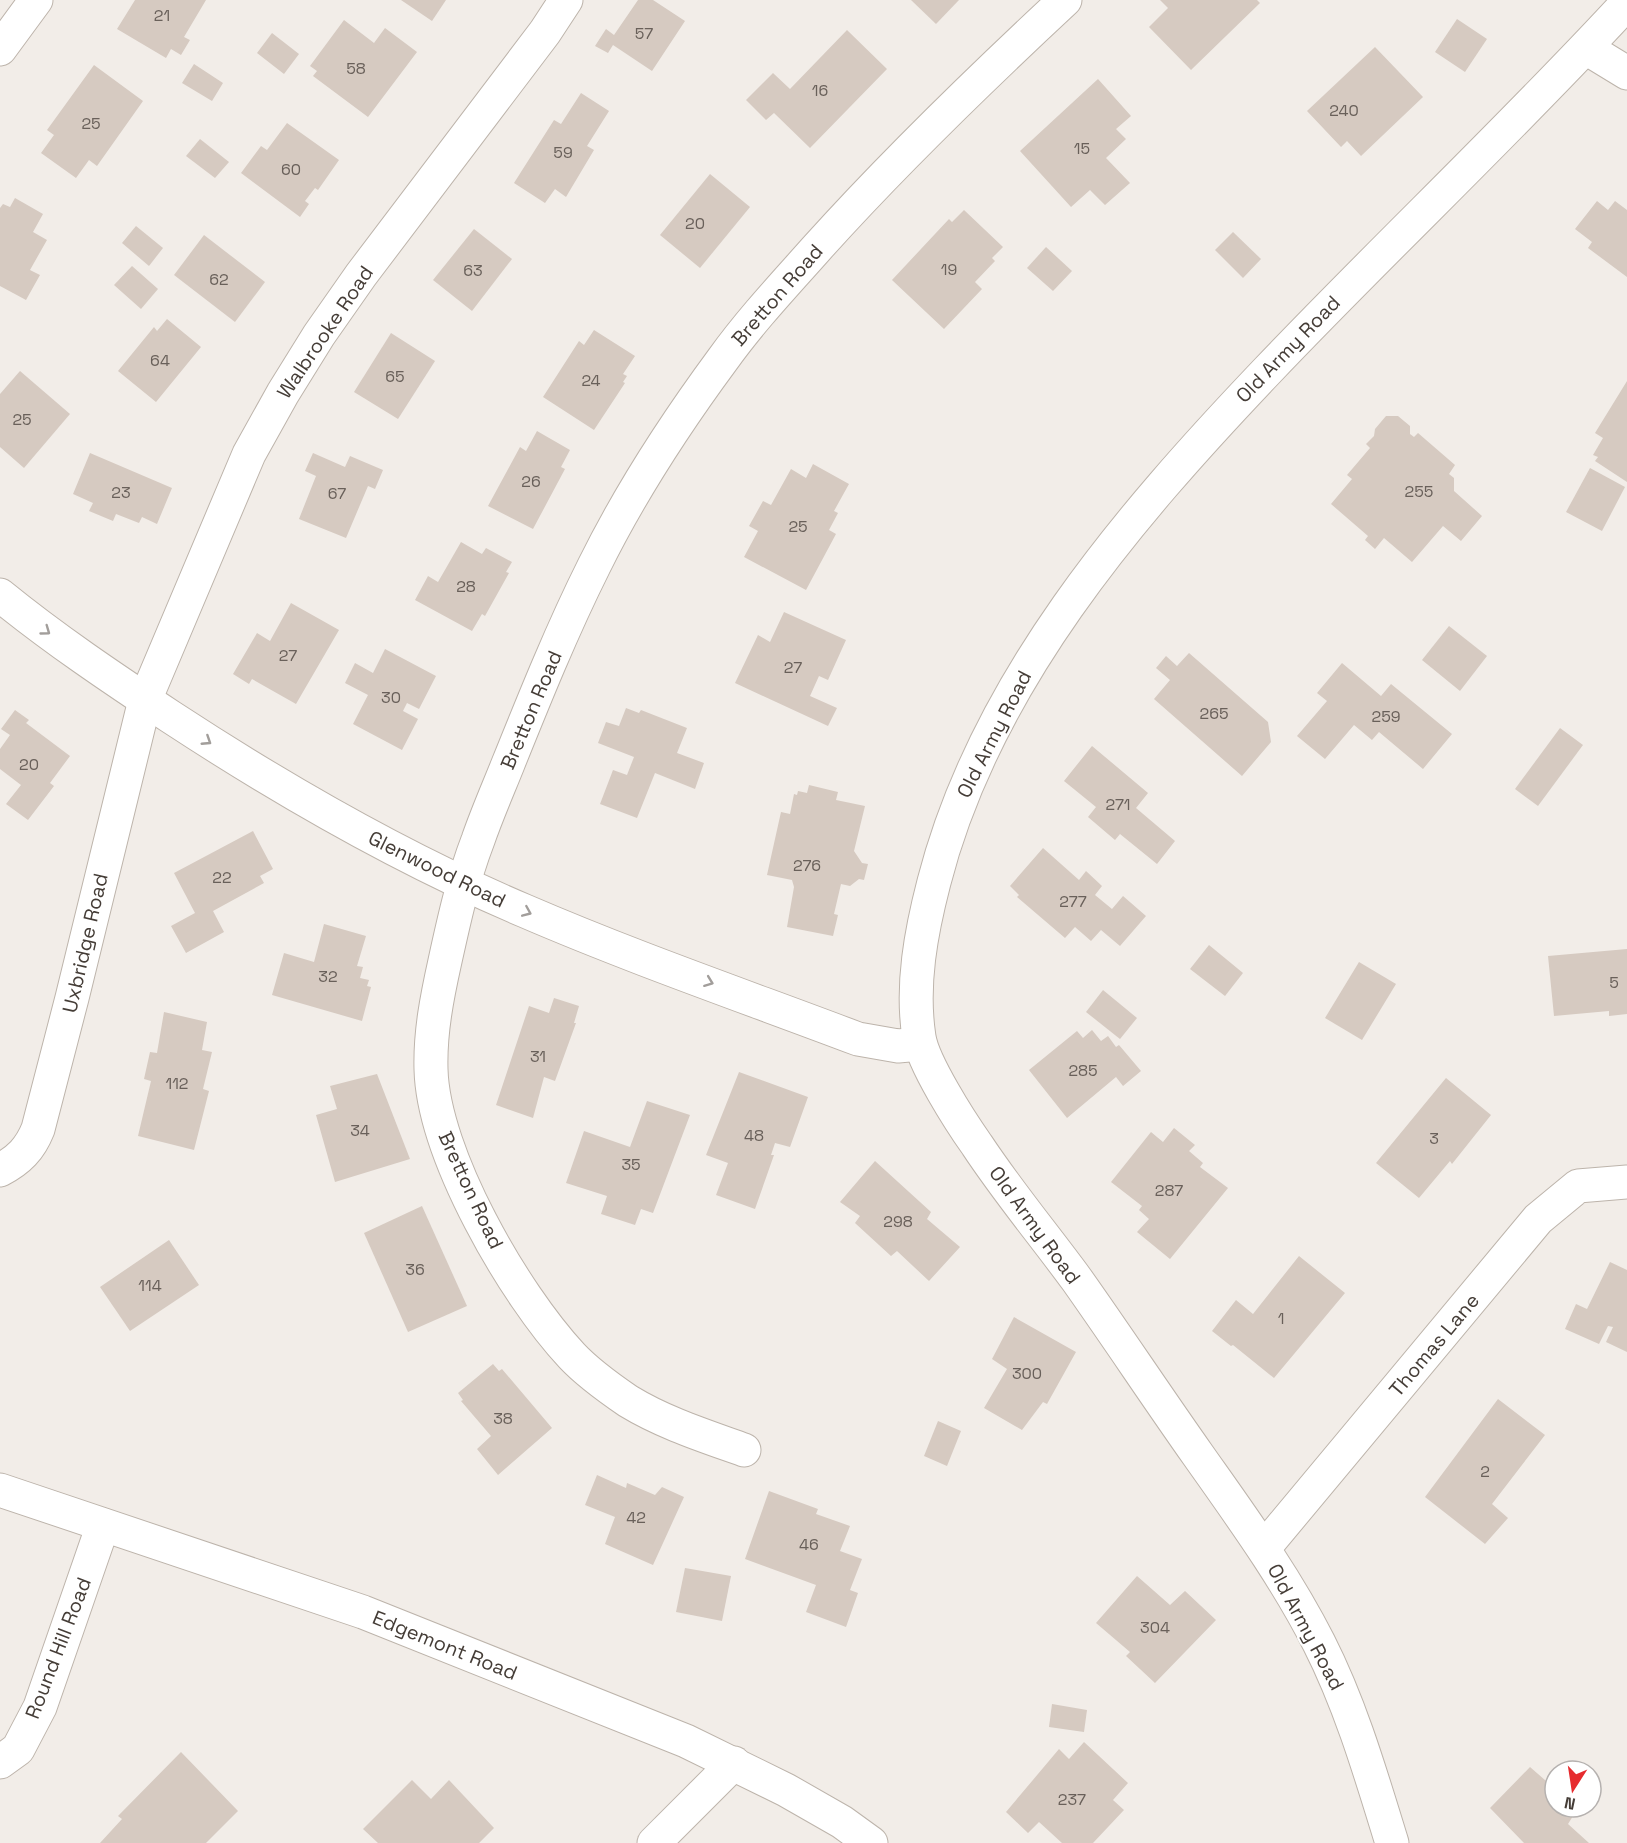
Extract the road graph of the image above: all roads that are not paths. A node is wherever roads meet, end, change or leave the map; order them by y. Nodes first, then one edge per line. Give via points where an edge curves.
1 (36, 0) edge
2 (566, 0) edge
3 (1065, 0) edge
4 (1627, 3) edge
5 (1586, 48) junction
6 (0, 49) edge
7 (1627, 73) edge
8 (0, 595) edge
9 (145, 700) junction
10 (464, 884) junction
11 (920, 1044) junction
12 (0, 1170) edge
13 (1627, 1182) edge
14 (744, 1450) dead end
15 (0, 1490) edge
16 (103, 1526) junction
17 (1264, 1548) junction
18 (0, 1762) edge
19 (734, 1763) junction
20 (654, 1843) edge
21 (871, 1843) edge
22 (1392, 1843) edge

1 - 6 street
2 - 9 street, Walbrooke Road via 361,275 283,393 249,454
3 - 10 street, Bretton Road via 941,117 837,225 725,355 676,425 595,564 519,736
4 - 5 street, Old Army Road
5 - 7 street
5 - 11 street, Old Army Road via 1344,290 1196,446 1138,514 1061,617 999,716 974,765 948,833 920,944 915,1001
8 -> 9 street, Glenwood Road
9 -> 10 street, Glenwood Road via 296,796
9 - 12 street, Uxbridge Road via 38,1129 31,1145 15,1162
10 -> 11 street, Glenwood Road via 580,933 858,1039 898,1046
10 - 14 street, Bretton Road via 436,1003 431,1074 447,1147 470,1198 502,1259 540,1318 574,1359 611,1389 655,1416
11 - 17 street, Old Army Road via 976,1145
13 - 17 street, Thomas Lane via 1578,1186 1538,1219
15 - 16 street, Edgemont Road
16 - 18 street, Round Hill Road via 40,1707 18,1749
16 - 19 street, Edgemont Road via 363,1612
17 - 22 street, Old Army Road via 1319,1643 1338,1686
19 - 20 street
19 - 21 street, Edgemont Road via 842,1822

